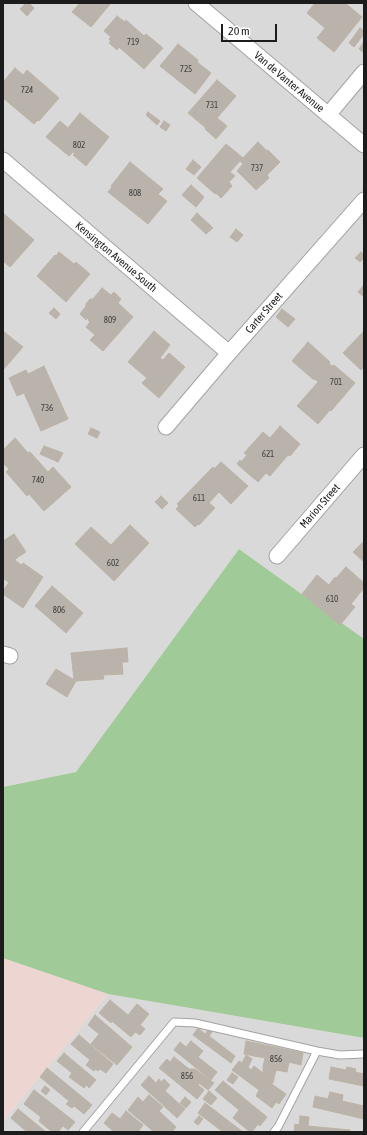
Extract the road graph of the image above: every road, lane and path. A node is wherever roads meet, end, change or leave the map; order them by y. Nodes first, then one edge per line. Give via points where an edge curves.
1 (196, 3) edge
2 (364, 72) edge
3 (328, 115) junction
4 (364, 145) edge
5 (3, 160) edge
6 (364, 200) edge
7 (229, 353) junction
8 (166, 427) dead end
9 (364, 455) edge
10 (277, 556) dead end
11 (317, 1051) junction
12 (364, 1054) edge
13 (83, 1132) edge
14 (274, 1132) edge

1 - 3 street, Van de Vanter Avenue
2 - 3 street
3 - 4 street, Van de Vanter Avenue
5 - 7 street, Kensington Avenue South
6 - 7 street, Carter Street
7 - 8 street, Carter Street
9 - 10 street, Marion Street
11 - 12 lane via 340,1055
11 - 13 lane via 195,1023 174,1022
11 - 14 lane

